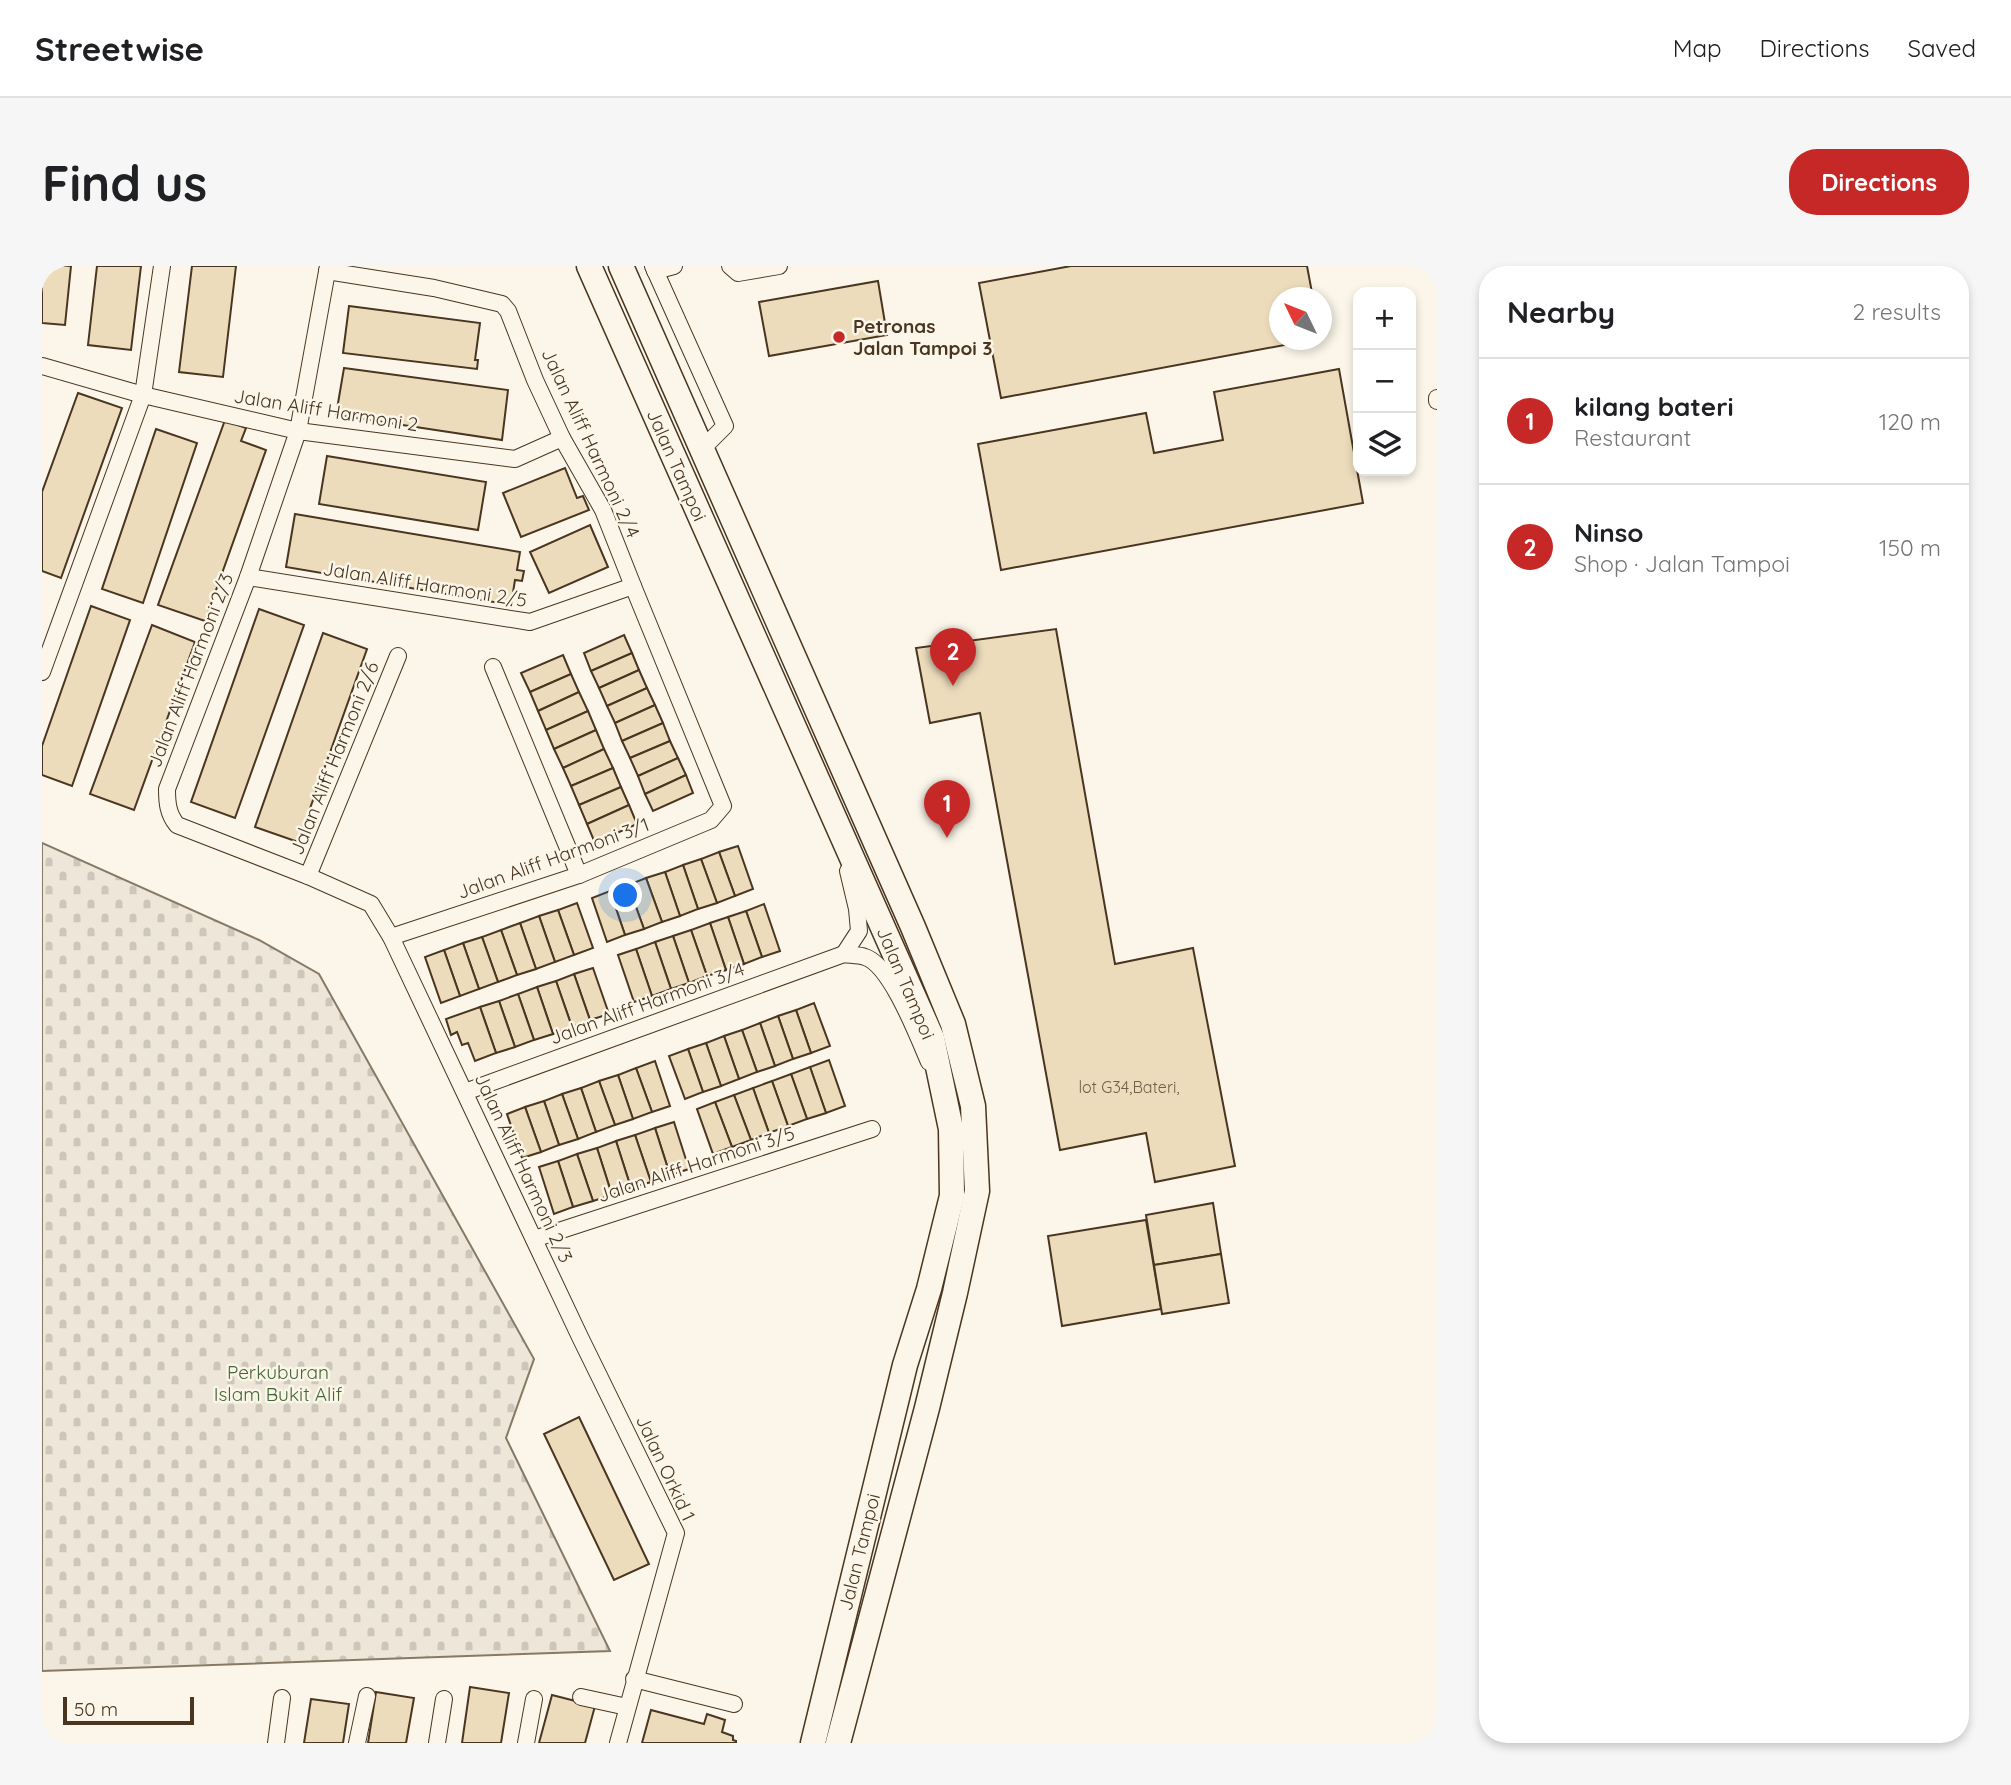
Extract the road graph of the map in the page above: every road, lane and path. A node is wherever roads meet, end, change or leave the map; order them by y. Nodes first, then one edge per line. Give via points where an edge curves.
1 (162, 266) edge
2 (589, 266) edge
3 (621, 266) edge
4 (674, 266) edge
5 (730, 266) edge
6 (779, 266) edge
7 (327, 268) edge
8 (654, 269) edge
9 (42, 366) edge
10 (143, 395) junction
11 (298, 431) junction
12 (562, 438) junction
13 (701, 450) junction
14 (248, 578) junction
15 (633, 586) junction
16 (398, 656) dead end
17 (493, 667) dead end
18 (42, 672) edge
19 (723, 806) joint
20 (838, 828) junction
21 (579, 875) junction
22 (308, 876) junction
23 (391, 937) junction
24 (843, 954) junction
25 (465, 1092) junction
26 (944, 1099) junction
27 (872, 1129) dead end
28 (534, 1239) junction
29 (580, 1337) joint
30 (634, 1679) junction
31 (367, 1696) dead end
32 (581, 1697) dead end
33 (282, 1698) dead end
34 (444, 1699) dead end
35 (534, 1699) dead end
36 (734, 1704) dead end
37 (627, 1707) junction
38 (276, 1743) edge
39 (357, 1743) edge
40 (437, 1743) edge
41 (526, 1743) edge
42 (618, 1743) edge
43 (813, 1743) edge
44 (838, 1743) edge

1 - 10 street
2 - 20 main road, Jalan Tampoi
3 - 13 main road, Jalan Tampoi
4 - 8 street
5 - 6 street via 745,274
7 - 11 street, Jalan Aliff Harmoni 2/3
7 - 12 street, Jalan Aliff Harmoni 2/4 via 502,304
8 - 13 street via 725,426
9 - 10 street, Jalan Aliff Harmoni 2
10 - 11 street, Jalan Aliff Harmoni 2
10 - 18 street
11 - 12 street, Jalan Aliff Harmoni 2 via 515,459
11 - 14 street, Jalan Aliff Harmoni 2/3
12 - 15 street, Jalan Aliff Harmoni 2/4 via 603,510
13 - 44 main road, Jalan Tampoi via 953,1024 973,1106 977,1191 933,1382
14 - 15 street, Jalan Aliff Harmoni 2/5 via 530,622
14 - 22 street, Jalan Aliff Harmoni 2/3 via 167,789 168,809 177,825
15 - 19 street, Jalan Aliff Harmoni 2/4
16 - 22 street, Jalan Aliff Harmoni 2/6
17 - 21 street
19 - 21 street, Jalan Aliff Harmoni 3/1 via 711,820
20 - 24 street via 859,931
20 - 26 main road, Jalan Tampoi via 932,1038
21 - 23 street, Jalan Aliff Harmoni 3/1
22 - 23 street, Jalan Aliff Harmoni 2/3 via 371,904
23 - 25 street, Jalan Aliff Harmoni 2/3
24 - 25 street, Jalan Aliff Harmoni 3/4
24 - 26 street via 866,957 881,967 910,1018
25 - 28 street, Jalan Aliff Harmoni 2/3
26 - 43 main road, Jalan Tampoi via 951,1129 953,1196 905,1365
27 - 28 street, Jalan Aliff Harmoni 3/5
28 - 29 street, Jalan Aliff Harmoni 2/3
29 - 30 street, Jalan Orkid 1 via 676,1533
30 - 36 street
30 - 37 street, Jalan Orkid 1
31 - 39 street
32 - 37 street
33 - 38 street
34 - 40 street
35 - 41 street
37 - 42 street, Jalan Orkid 1

